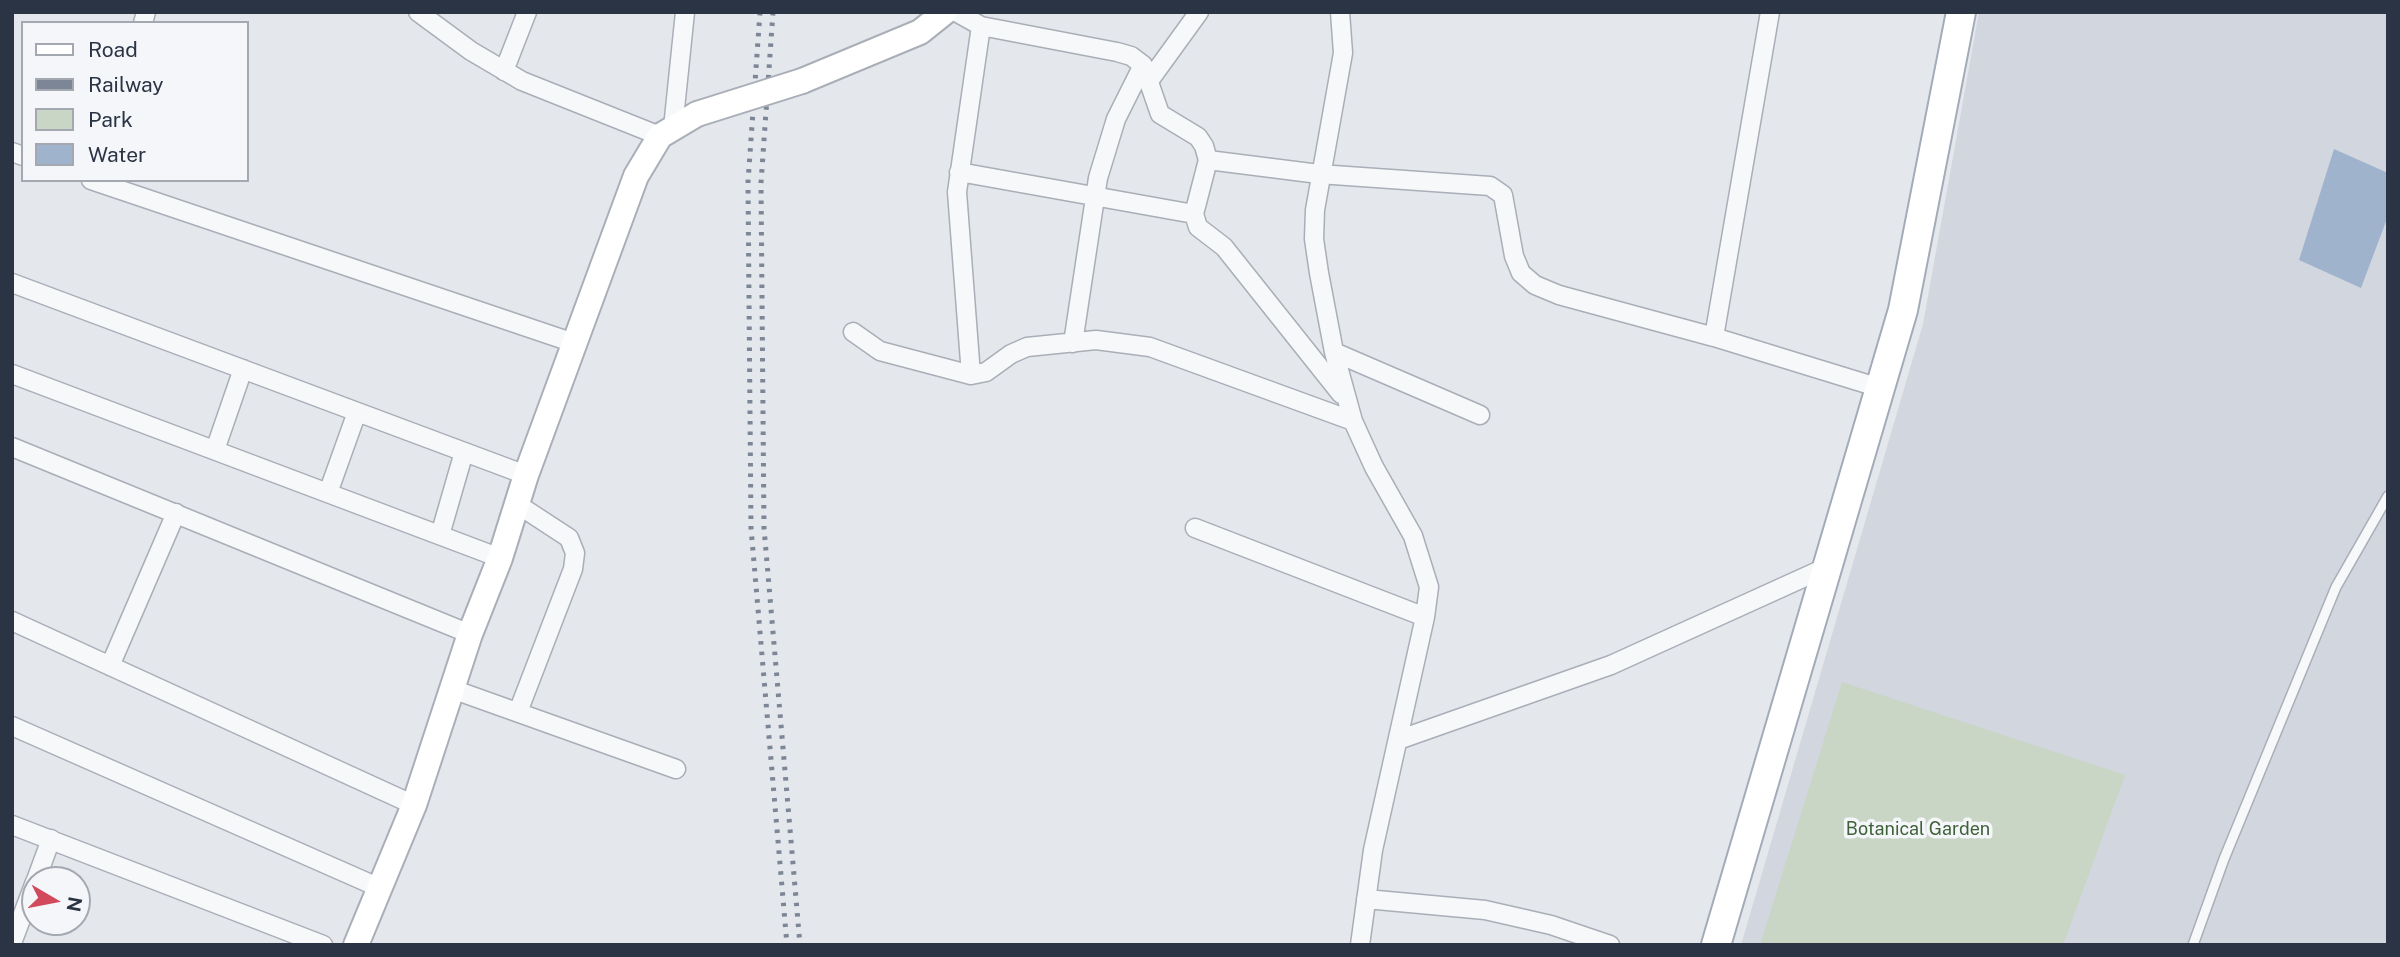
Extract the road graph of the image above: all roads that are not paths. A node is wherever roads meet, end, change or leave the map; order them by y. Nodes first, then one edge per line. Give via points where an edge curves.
1 (418, 12) edge
2 (527, 12) edge
3 (685, 12) edge
4 (945, 12) edge
5 (956, 12) edge
6 (1199, 12) edge
7 (1340, 12) edge
8 (1770, 12) edge
9 (1961, 12) edge
10 (981, 26) junction
11 (504, 71) junction
12 (1146, 73) junction
13 (667, 132) junction
14 (1208, 160) junction
15 (959, 172) junction
16 (1319, 174) junction
17 (97, 182) edge
18 (1094, 195) junction
19 (1194, 214) junction
20 (12, 283) edge
21 (853, 332) dead end
22 (1714, 337) junction
23 (574, 343) junction
24 (1073, 343) junction
25 (1334, 352) junction
26 (243, 369) junction
27 (12, 374) edge
28 (971, 375) junction
29 (1880, 388) junction
30 (1347, 401) junction
31 (358, 412) junction
32 (1480, 415) dead end
33 (1353, 421) junction
34 (12, 447) edge
35 (215, 450) junction
36 (464, 452) junction
37 (526, 475) junction
38 (328, 493) junction
39 (2388, 496) edge
40 (517, 505) junction
41 (176, 513) junction
42 (1195, 528) dead end
43 (440, 535) junction
44 (500, 558) junction
45 (1827, 567) junction
46 (1425, 617) junction
47 (12, 621) edge
48 (470, 634) junction
49 (110, 666) junction
50 (452, 689) junction
51 (518, 712) junction
52 (12, 726) edge
53 (1398, 740) junction
54 (676, 769) dead end
55 (414, 805) junction
56 (12, 825) edge
57 (51, 839) junction
58 (41, 866) edge
59 (380, 888) junction
60 (1366, 899) junction
61 (21, 919) edge
62 (12, 943) edge
63 (2196, 943) edge
64 (323, 945) edge
65 (356, 945) edge
66 (1360, 945) edge
67 (1610, 945) edge
68 (1716, 945) edge

1 - 11 street
2 - 11 street
3 - 13 street
4 - 13 main road, bridge via 920,32 802,81 697,114
5 - 10 street
6 - 12 street
7 - 16 street via 1343,53
8 - 22 street
9 - 29 main road via 1903,310
10 - 12 street via 1131,56
10 - 15 street
11 - 13 street
12 - 14 street via 1160,114 1198,137
12 - 18 street via 1116,119
13 - 23 main road via 636,176
14 - 16 street
14 - 19 street
15 - 18 street
15 - 28 street via 957,225
16 - 22 street via 1490,186 1503,195 1514,256 1521,273 1535,285
16 - 25 street via 1314,239
17 - 23 street
18 - 19 street
18 - 24 street
19 - 30 street via 1198,227 1224,247
20 - 26 street
21 - 28 street via 889,355
22 - 29 street
23 - 37 main road
24 - 28 street via 1027,347 986,372
24 - 33 street via 1096,340 1150,347
25 - 30 street
25 - 32 street
26 - 31 street
26 - 35 street
27 - 35 street
29 - 45 main road
30 - 33 street
31 - 36 street
31 - 38 street
33 - 46 street via 1423,560 1429,587
34 - 41 street
35 - 38 street
36 - 37 street
36 - 43 street
37 - 40 main road
38 - 43 street
39 - 63 lane via 2336,587 2224,859
40 - 44 main road
40 - 51 street via 569,538 575,552 573,569
41 - 48 street
41 - 49 street
42 - 46 street
43 - 44 street
44 - 48 main road
45 - 53 street via 1611,664
45 - 68 main road
46 - 53 street
47 - 49 street
48 - 50 main road
49 - 55 street
50 - 51 street
50 - 55 main road
51 - 54 street
52 - 59 street
53 - 60 street
55 - 59 main road
56 - 57 street
57 - 58 street
57 - 64 street
59 - 65 main road
60 - 66 street
60 - 67 street via 1485,910
61 - 62 street

